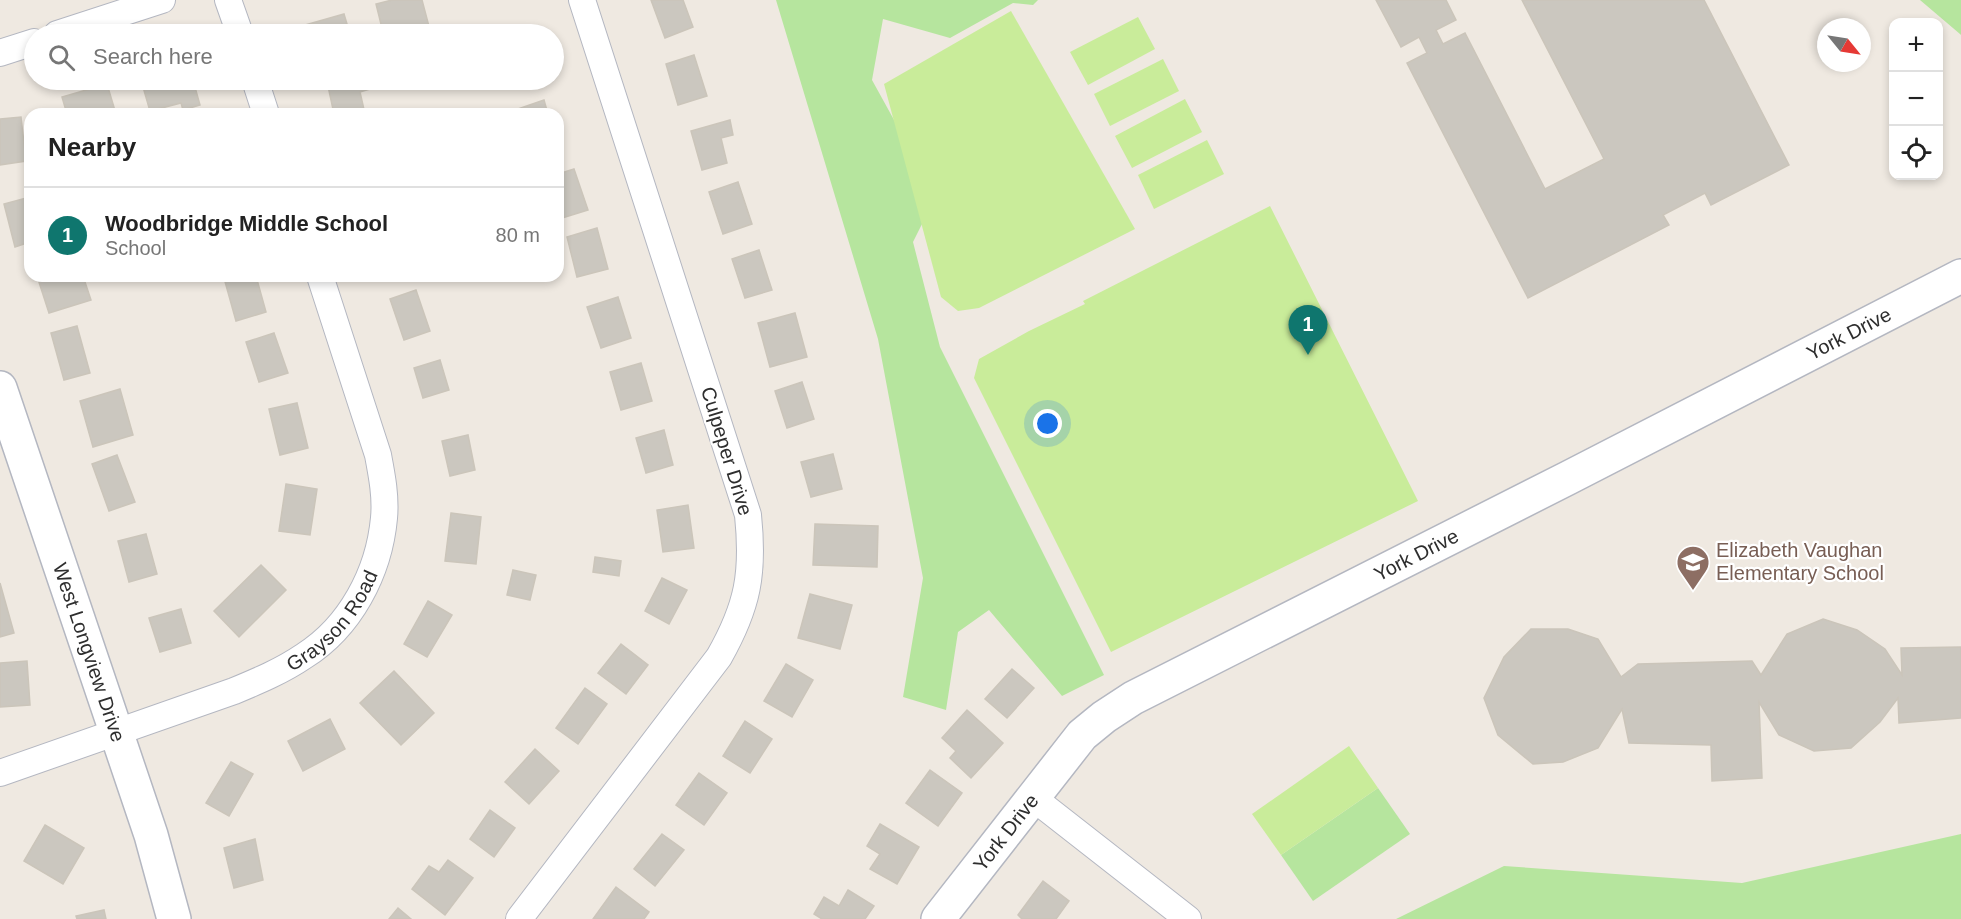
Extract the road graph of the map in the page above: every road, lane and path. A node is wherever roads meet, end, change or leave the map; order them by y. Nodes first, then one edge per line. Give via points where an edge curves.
1 (162, 0) edge
2 (228, 0) edge
3 (582, 0) edge
4 (88, 24) edge
5 (236, 24) edge
6 (24, 45) edge
7 (0, 53) edge
8 (258, 90) edge
9 (264, 108) edge
10 (1961, 276) edge
11 (322, 282) edge
12 (0, 388) edge
13 (116, 733) junction
14 (0, 773) edge
15 (1032, 797) junction
16 (174, 919) edge
17 (519, 919) edge
18 (938, 919) edge
19 (1188, 919) edge

1 - 4 street
2 - 5 street
3 - 17 street, Culpeper Drive via 748,515 750,577 734,630 719,657
6 - 7 street
8 - 9 street
10 - 15 street, York Drive via 1133,698 1082,735
11 - 13 street, Grayson Road via 384,486 384,517 372,571 344,620 305,656 271,676
12 - 13 street, West Longview Drive
13 - 14 street, Grayson Road
13 - 16 street, West Longview Drive via 151,835
15 - 18 street, York Drive
15 - 19 street

